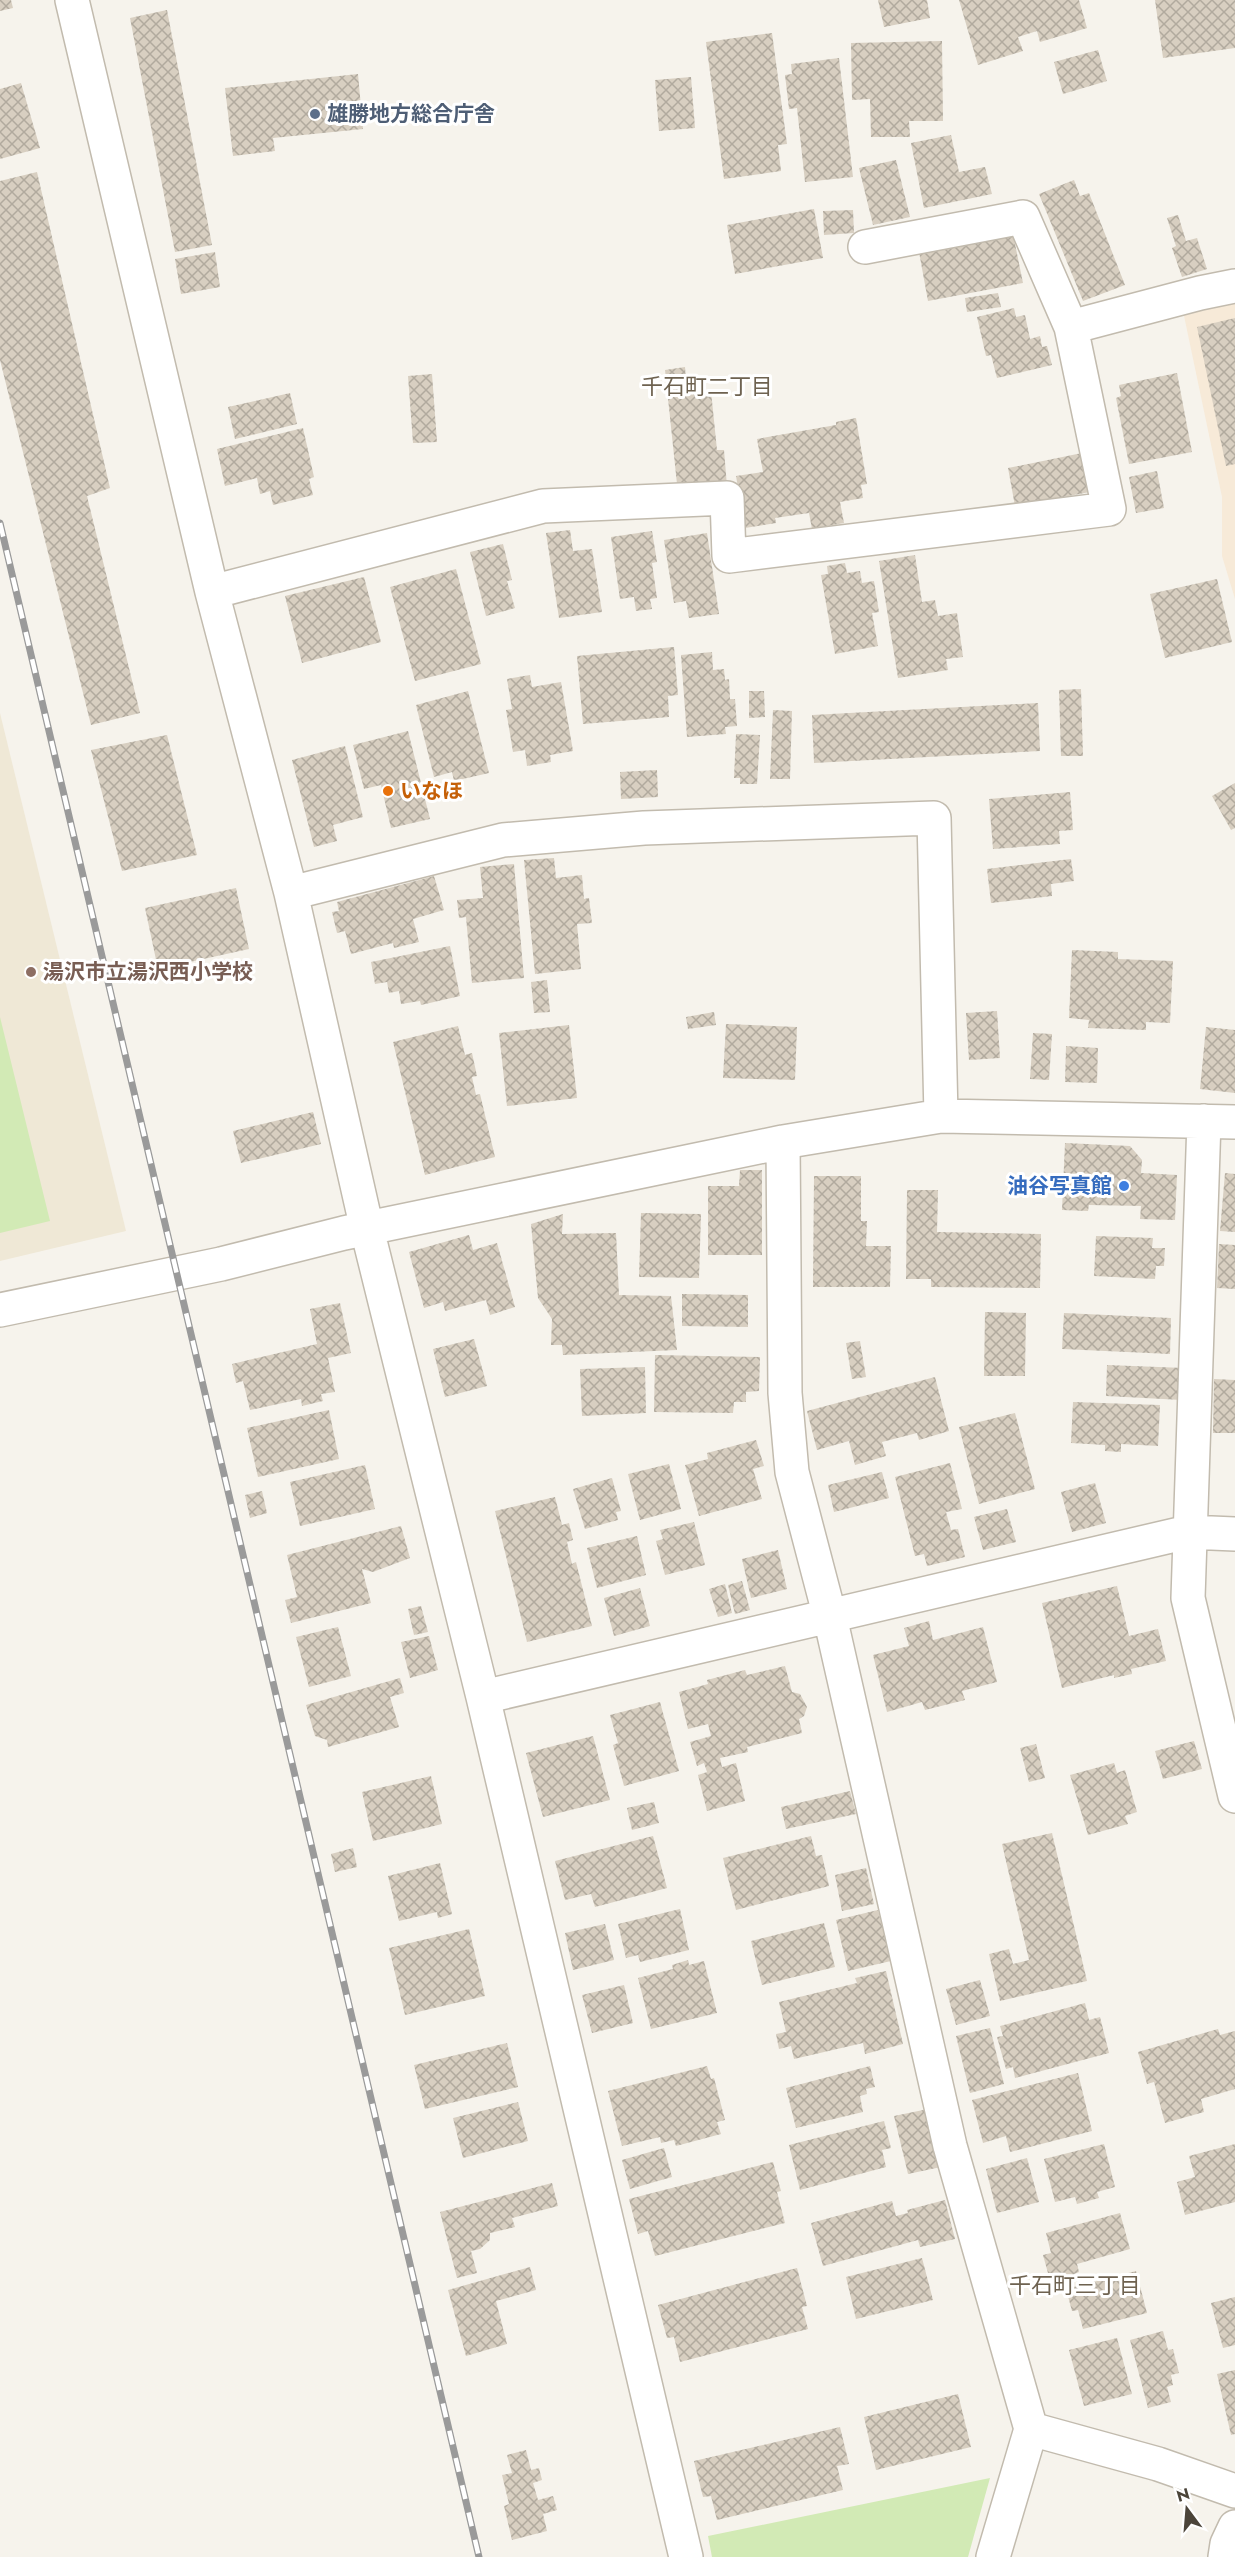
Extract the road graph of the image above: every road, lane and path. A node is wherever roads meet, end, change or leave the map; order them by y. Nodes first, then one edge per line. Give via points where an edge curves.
1 (72, 0) edge
2 (865, 247) dead end
3 (1235, 286) edge
4 (1071, 327) junction
5 (212, 592) junction
6 (291, 893) junction
7 (940, 1116) junction
8 (1220, 1122) edge
9 (783, 1142) junction
10 (367, 1229) junction
11 (0, 1310) edge
12 (1188, 1532) junction
13 (1235, 1534) edge
14 (830, 1617) junction
15 (483, 1697) junction
16 (1235, 1796) edge
17 (1031, 2429) junction
18 (1235, 2491) edge
19 (1235, 2527) edge
20 (686, 2557) edge
21 (993, 2557) edge
22 (1225, 2557) edge

1 - 5 street
2 - 4 street via 1023,217
3 - 4 street
4 - 5 street via 1109,509 729,556 727,498 543,506
5 - 6 street
6 - 7 street via 503,840 644,828 934,818
6 - 10 street
7 - 8 street
7 - 9 street
8 - 12 street
9 - 10 street
9 - 14 street via 785,1393 792,1472
10 - 11 street
10 - 15 street
12 - 13 street
12 - 14 street
12 - 16 street via 1188,1598
14 - 15 street
14 - 17 street via 950,2146
15 - 20 street
17 - 18 street via 1158,2464
17 - 21 street
19 - 22 street

